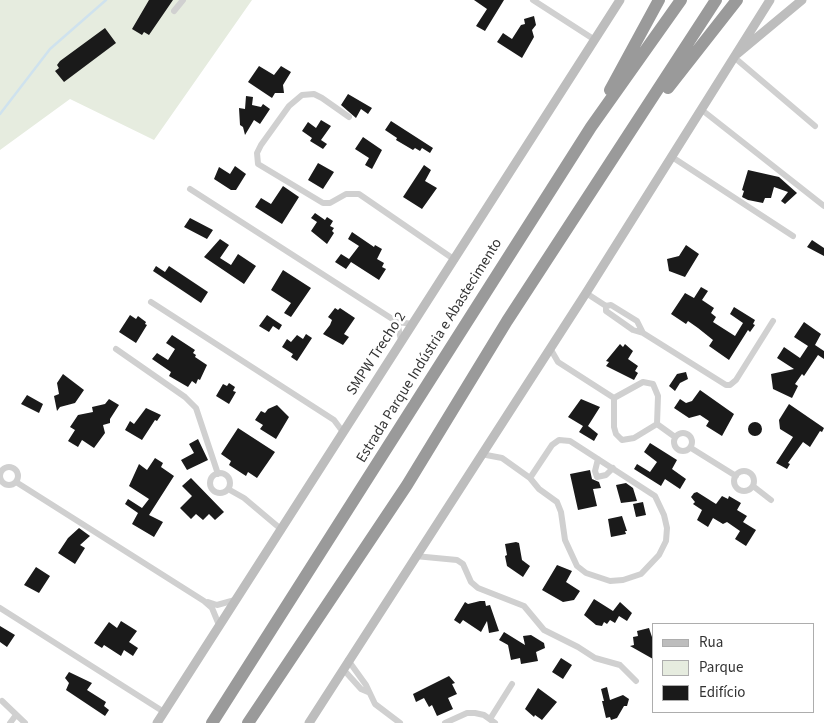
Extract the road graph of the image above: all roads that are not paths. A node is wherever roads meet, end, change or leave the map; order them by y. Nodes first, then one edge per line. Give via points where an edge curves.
1 (183, 0) edge
2 (533, 0) edge
3 (620, 0) edge
4 (659, 0) edge
5 (681, 0) edge
6 (716, 0) edge
7 (737, 0) edge
8 (770, 0) edge
9 (802, 0) edge
10 (174, 11) dead end
11 (595, 40) junction
12 (736, 56) junction
13 (702, 110) junction
14 (349, 117) dead end
15 (637, 124) junction
16 (815, 126) dead end
17 (591, 127) junction
18 (672, 157) junction
19 (190, 189) dead end
20 (824, 206) edge
21 (792, 236) dead end
22 (455, 260) junction
23 (586, 293) junction
24 (151, 302) dead end
25 (773, 321) dead end
26 (397, 322) junction
27 (413, 324) junction
28 (401, 340) junction
29 (550, 348) junction
30 (116, 349) dead end
31 (542, 359) junction
32 (558, 362) junction
33 (614, 398) junction
34 (334, 420) junction
35 (349, 422) junction
36 (657, 424) junction
37 (342, 432) junction
38 (675, 437) junction
39 (490, 440) junction
40 (691, 448) junction
41 (481, 454) junction
42 (496, 455) junction
43 (598, 459) junction
44 (613, 468) junction
45 (218, 474) junction
46 (736, 476) junction
47 (530, 478) junction
48 (16, 482) dead end
49 (753, 486) junction
50 (228, 489) junction
51 (771, 500) dead end
52 (282, 530) junction
53 (415, 556) junction
54 (235, 600) junction
55 (204, 601) junction
56 (0, 608) edge
57 (219, 625) junction
58 (348, 660) junction
59 (342, 669) junction
60 (636, 681) dead end
61 (512, 684) dead end
62 (368, 692) junction
63 (2, 701) dead end
64 (164, 712) junction
65 (16, 715) junction
66 (492, 721) edge
67 (10, 723) edge
68 (25, 723) edge
69 (157, 723) edge
70 (212, 723) edge
71 (248, 723) edge
72 (309, 723) edge
73 (400, 723) edge
74 (445, 723) edge

1 - 10 street
2 - 11 street
3 - 11 street, SMPW Trecho 2
4 - 17 highway
5 - 17 highway, Estrada Parque Indústria e Abastecimento
6 - 15 highway
7 - 15 highway
8 - 12 street
9 - 12 street
11 - 22 street, SMPW Trecho 2
12 - 13 street
12 - 16 street
13 - 18 street
13 - 20 street
14 - 22 street via 314,94 302,95 289,106 261,145 257,153 258,164 323,203 330,203 346,194 359,194
15 - 71 highway via 507,321 407,485
17 - 70 highway, Estrada Parque Indústria e Abastecimento
18 - 21 street
18 - 23 street
19 - 26 street
22 - 27 street, SMPW Trecho 2
23 - 25 street via 633,330 730,385 739,377
23 - 29 street
24 - 34 street
26 - 27 street
26 - 28 street
27 - 28 street, SMPW Trecho 2
28 - 35 street, SMPW Trecho 2
29 - 31 street
29 - 32 street
30 - 45 street via 196,408
31 - 32 street
31 - 39 street
32 - 33 street
33 - 36 street via 614,428 622,440 634,438
33 - 36 street via 643,382 653,384 658,396
34 - 35 street
34 - 37 street
35 - 37 street, SMPW Trecho 2
36 - 38 street
37 - 52 street, SMPW Trecho 2
38 - 40 street via 674,443 679,451
38 - 40 street via 684,433 690,436
39 - 41 street
39 - 42 street
40 - 46 street
41 - 42 street
41 - 53 street
42 - 47 street
43 - 44 street
43 - 44 street via 597,477 606,475
43 - 47 street via 570,441 558,440 545,453
44 - 47 street via 655,496 666,528 666,541 655,560 641,574 623,580 602,580 577,566 565,540 560,505
45 - 50 street via 225,474 229,479
45 - 50 street via 211,481 212,487 220,493
46 - 49 street via 738,488 748,490
46 - 49 street via 741,472 751,474
48 - 55 street
49 - 51 street
50 - 52 street via 244,498
52 - 54 street, SMPW Trecho 2
53 - 58 street
53 - 60 street via 457,560 478,588 524,606 544,630 595,658 620,665
54 - 55 street via 217,605
54 - 57 street, SMPW Trecho 2
55 - 57 street via 212,608
56 - 64 street
57 - 64 street, SMPW Trecho 2
58 - 59 street
58 - 62 street
59 - 62 street
59 - 72 street
61 - 66 street
62 - 73 street via 375,704
63 - 65 street
64 - 69 street, SMPW Trecho 2
65 - 67 street
65 - 68 street
66 - 74 street via 480,714 468,713

